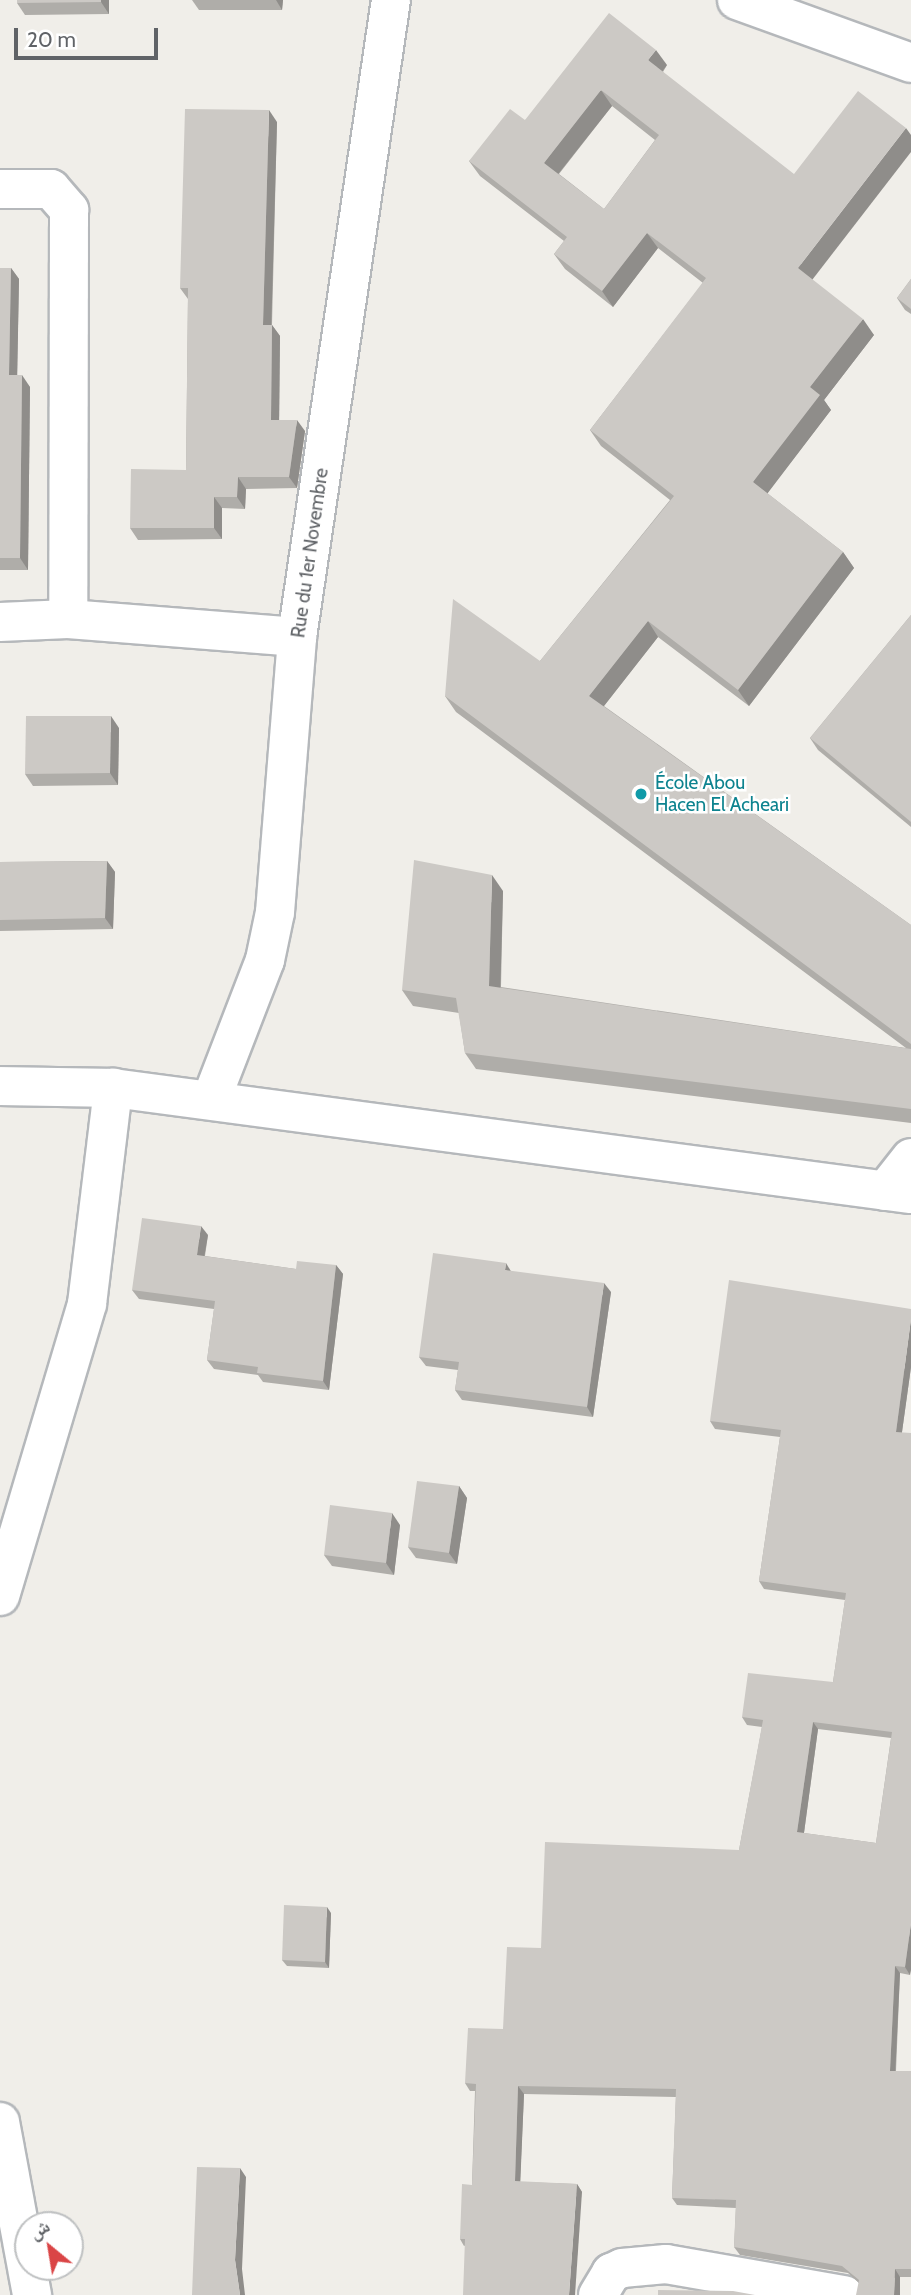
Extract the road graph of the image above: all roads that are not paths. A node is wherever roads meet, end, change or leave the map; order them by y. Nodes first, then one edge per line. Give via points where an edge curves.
1 (391, 0) edge
2 (737, 0) edge
3 (911, 63) edge
4 (0, 190) edge
5 (68, 619) junction
6 (0, 622) edge
7 (297, 637) junction
8 (0, 1086) edge
9 (113, 1088) junction
10 (211, 1100) junction
11 (911, 1158) edge
12 (898, 1193) edge
13 (0, 1596) edge
14 (0, 2122) edge
15 (32, 2295) edge
16 (598, 2295) edge
17 (844, 2295) edge

1 - 7 street, Rue du 1er Novembre
2 - 3 street
4 - 5 street via 51,189 69,211
5 - 6 street
5 - 7 street
7 - 10 street, Rue du 1er Novembre via 275,912 265,960
8 - 9 street
9 - 10 street
9 - 13 street via 87,1304
10 - 12 street
11 - 12 street
14 - 15 street
16 - 17 street via 611,2273 622,2267 666,2264

